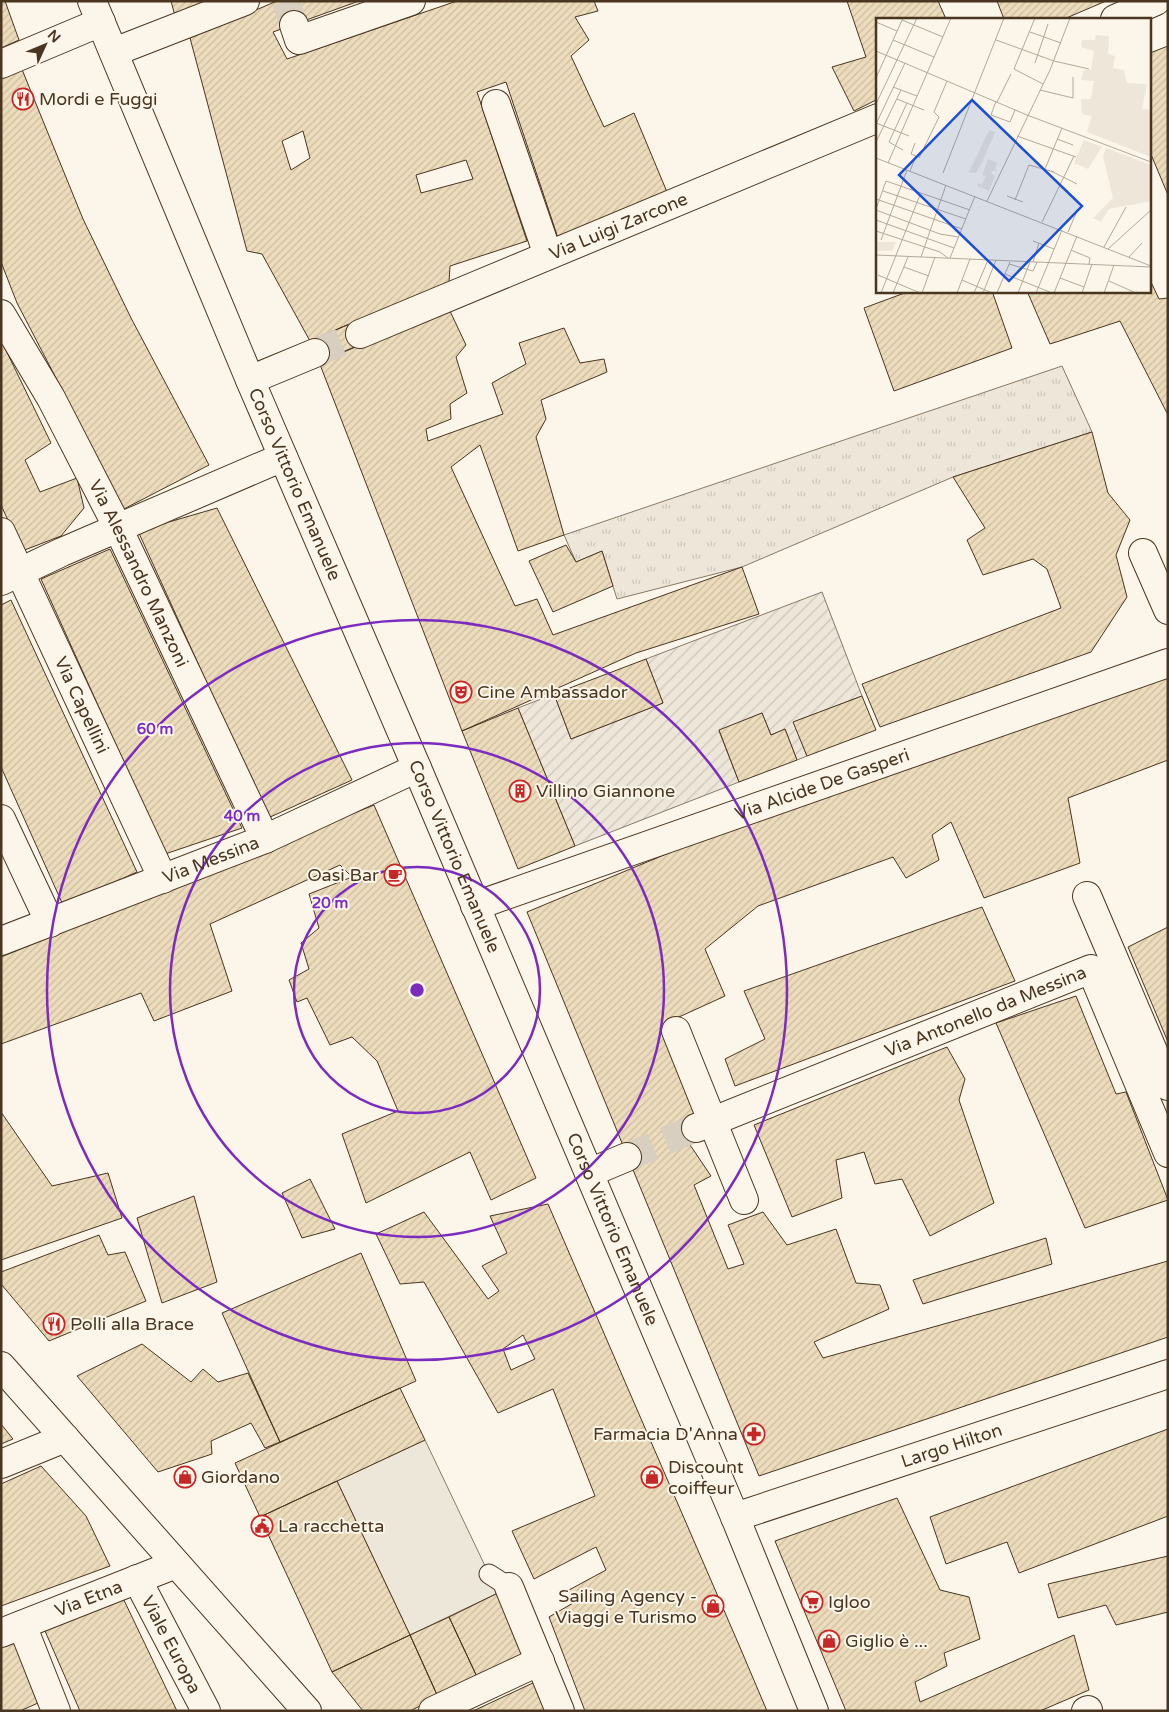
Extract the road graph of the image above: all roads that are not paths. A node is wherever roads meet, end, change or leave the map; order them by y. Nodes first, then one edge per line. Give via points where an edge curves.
1 (245, 1) edge
2 (411, 1) edge
3 (1156, 1) edge
4 (97, 11) edge
5 (1116, 18) edge
6 (296, 33) dead end
7 (114, 52) junction
8 (1, 64) edge
9 (496, 104) dead end
10 (876, 119) edge
11 (548, 255) junction
12 (1, 314) edge
13 (360, 334) tunnel mouth
14 (315, 353) tunnel mouth
15 (250, 380) junction
16 (283, 457) junction
17 (118, 528) junction
18 (1, 532) edge
19 (1143, 553) dead end
20 (11, 576) edge
21 (1168, 610) edge
22 (1168, 663) edge
23 (417, 768) junction
24 (1, 819) edge
25 (265, 839) junction
26 (163, 879) junction
27 (1087, 896) dead end
28 (475, 906) junction
29 (50, 923) junction
30 (1, 941) edge
31 (676, 1031) dead end
32 (1168, 1086) edge
33 (704, 1124) junction
34 (1168, 1153) edge
35 (627, 1157) tunnel mouth
36 (589, 1173) junction
37 (744, 1200) dead end
38 (3, 1371) edge
39 (1168, 1374) edge
40 (65, 1438) junction
41 (1, 1464) edge
42 (735, 1517) junction
43 (176, 1564) junction
44 (137, 1579) junction
45 (499, 1580) dead end
46 (12, 1629) edge
47 (540, 1661) junction
48 (56, 1711) edge
49 (206, 1711) edge
50 (307, 1711) edge
51 (433, 1711) edge
52 (560, 1711) edge
53 (814, 1711) edge

1 - 7 street
2 - 6 street
3 - 5 street
4 - 7 street, Corso Vittorio Emanuele
4 - 8 street
7 - 15 street, Corso Vittorio Emanuele
9 - 11 street
10 - 11 street, Via Luigi Zarcone
11 - 13 street, Via Luigi Zarcone
12 - 17 street, Via Alessandro Manzoni via 51,398
14 - 15 street
15 - 16 street, Corso Vittorio Emanuele
16 - 17 street
16 - 23 street, Corso Vittorio Emanuele
17 - 20 street
17 - 25 street, Via Alessandro Manzoni
18 - 20 street, Via Capellini
19 - 21 street
20 - 26 street, Via Capellini
22 - 28 street, Via Alcide De Gasperi
23 - 25 street, Via Messina
23 - 28 street, Corso Vittorio Emanuele
24 - 29 street
25 - 26 street, Via Messina
26 - 29 street, Via Messina
27 - 32 street
28 - 36 street, Corso Vittorio Emanuele
29 - 30 street, Via Messina
31 - 33 street
33 - 34 street, Via Antonello da Messina via 1091,969
33 - 37 street
35 - 36 street
36 - 42 street, Corso Vittorio Emanuele
38 - 40 street
39 - 42 street, Largo Hilton
40 - 41 street
40 - 43 street
42 - 53 street, Corso Vittorio Emanuele
43 - 44 street, Via Etna
43 - 50 street
44 - 46 street, Via Etna
44 - 49 street, Viale Europa
45 - 47 street
46 - 48 street
47 - 51 street
47 - 52 street

